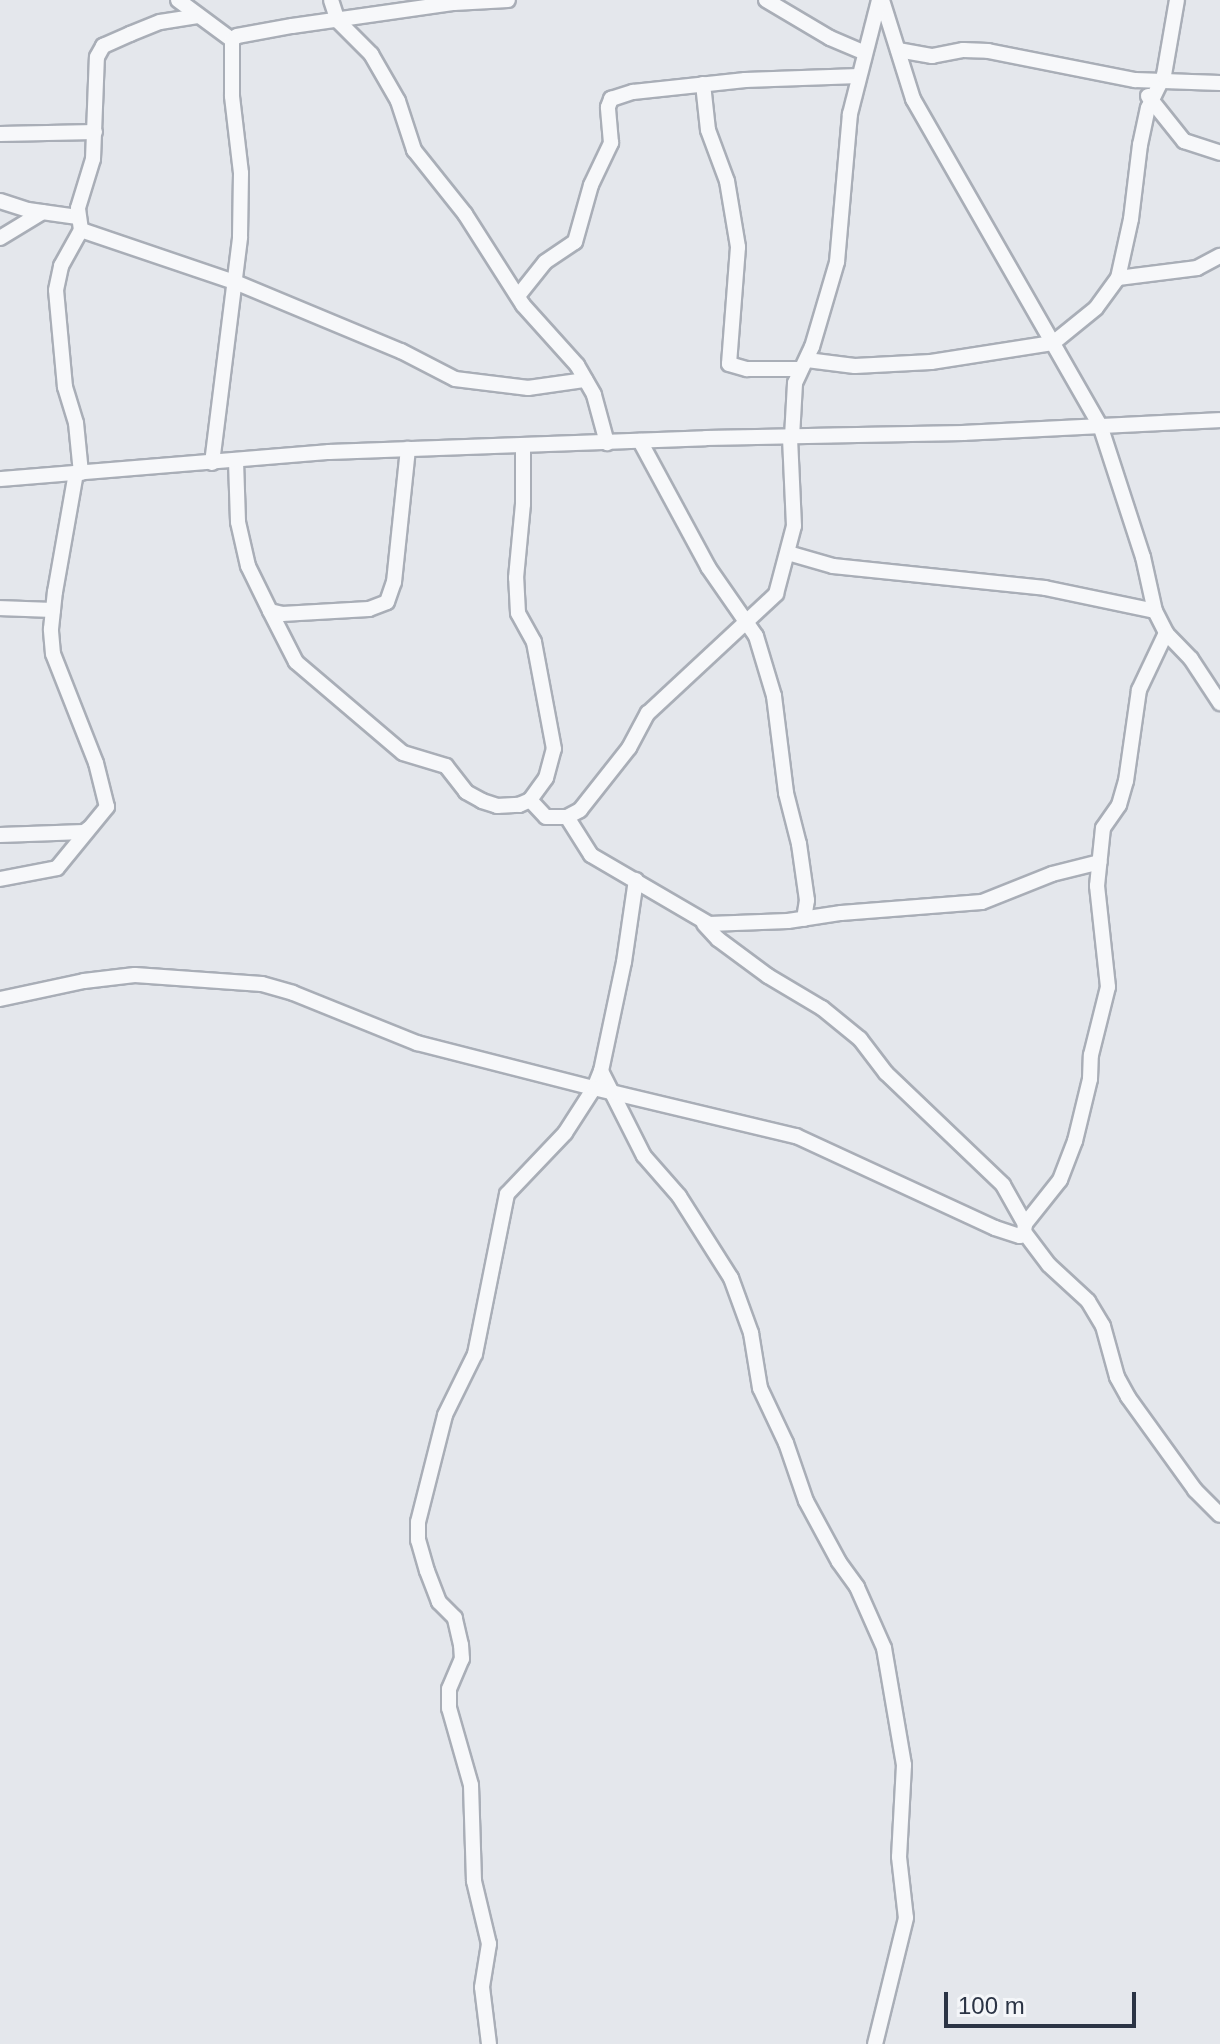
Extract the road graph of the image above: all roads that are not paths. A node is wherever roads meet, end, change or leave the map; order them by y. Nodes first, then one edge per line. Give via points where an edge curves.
1 (178, 0) edge
2 (331, 0) edge
3 (508, 0) edge
4 (766, 0) edge
5 (881, 0) edge
6 (1177, 0) edge
7 (198, 16) junction
8 (338, 21) junction
9 (232, 40) junction
10 (898, 50) junction
11 (865, 53) junction
12 (859, 76) junction
13 (1135, 80) junction
14 (1161, 80) junction
15 (1220, 83) edge
16 (703, 84) junction
17 (1151, 100) junction
18 (95, 132) junction
19 (0, 134) edge
20 (1220, 153) edge
21 (0, 201) edge
22 (43, 212) junction
23 (80, 224) junction
24 (0, 238) edge
25 (1220, 256) edge
26 (1118, 278) junction
27 (235, 282) junction
28 (518, 296) junction
29 (1053, 343) junction
30 (803, 364) junction
31 (585, 380) junction
32 (1220, 420) edge
33 (1100, 425) junction
34 (791, 437) junction
35 (640, 441) junction
36 (607, 443) junction
37 (523, 445) junction
38 (408, 449) junction
39 (236, 461) junction
40 (212, 463) junction
41 (79, 473) junction
42 (0, 479) edge
43 (788, 553) junction
44 (0, 608) edge
45 (53, 610) junction
46 (270, 611) junction
47 (1155, 611) junction
48 (747, 623) junction
49 (1166, 633) junction
50 (1220, 703) edge
51 (530, 800) junction
52 (567, 817) junction
53 (88, 829) junction
54 (0, 835) edge
55 (1100, 862) junction
56 (0, 879) edge
57 (636, 880) junction
58 (812, 917) junction
59 (704, 924) junction
60 (0, 999) edge
61 (601, 1071) junction
62 (594, 1088) junction
63 (610, 1092) junction
64 (1025, 1228) junction
65 (1220, 1515) edge
66 (489, 2044) edge
67 (875, 2044) edge

1 - 7 street
2 - 8 street
3 - 8 street
4 - 11 street
5 - 10 street
5 - 11 street
6 - 14 street
7 - 9 street
7 - 18 street via 160,22 103,46 94,79
8 - 9 street
8 - 28 street via 371,54 398,101 409,142 465,214
9 - 27 street via 241,173
10 - 13 street via 932,56 988,51
10 - 29 street via 913,99
11 - 12 street
12 - 16 street
12 - 30 street via 850,114 837,262
13 - 14 street
13 - 17 street
14 - 15 street
14 - 17 street
16 - 28 street via 611,99 611,143 591,185 575,242 545,262
16 - 30 street via 708,130 727,181 738,247 729,364 747,369
17 - 20 street via 1184,141
17 - 26 street
18 - 19 street
18 - 23 street
21 - 22 street
22 - 23 street
22 - 24 street
23 - 27 street
23 - 41 street via 56,290
25 - 26 street via 1197,268
26 - 29 street via 1096,308
27 - 31 street via 455,379 528,388
27 - 40 street
28 - 31 street
29 - 30 street via 931,362
29 - 33 street
30 - 34 street
31 - 36 street
32 - 33 street
33 - 34 street
33 - 47 street
34 - 35 street
34 - 43 street via 794,526
35 - 36 street
35 - 48 street via 708,567
36 - 37 street
37 - 38 street
37 - 51 street via 518,613 534,642 554,749 546,778
38 - 39 street
38 - 46 street via 397,562 387,602 369,609
39 - 40 street
39 - 46 street via 238,522 248,566
40 - 41 street
41 - 42 street
41 - 45 street
43 - 47 street via 833,566 1045,588
43 - 48 street via 776,594
44 - 45 street
45 - 53 street via 53,654 106,794 107,807
46 - 51 street via 296,662 403,753 446,766 466,792 482,801 497,806
47 - 49 street
48 - 52 street via 648,713 592,798
48 - 58 street via 774,696 786,793
49 - 50 street
49 - 55 street via 1139,690 1126,781 1119,805 1103,828
51 - 52 street via 546,817
52 - 57 street via 591,855
53 - 54 street
53 - 56 street via 57,868
55 - 58 street via 1052,874 982,902
55 - 64 street via 1097,886 1106,1002 1067,1163
57 - 59 street
57 - 61 street
58 - 59 street
59 - 64 street via 860,1039 886,1073 1003,1185
60 - 62 street via 135,975 262,984 417,1043
61 - 62 street
61 - 63 street
62 - 63 street
62 - 66 street via 565,1133 507,1194 475,1354 445,1415 418,1522 427,1571 439,1602 455,1618 461,1645 449,1708 471,1785 474,1881 489,1944 482,1987
63 - 64 street via 817,1142 995,1228 1020,1236
63 - 67 street via 644,1156 679,1196 731,1278 751,1333 760,1388 806,1501 857,1587 884,1648 904,1765 899,1857 906,1918
64 - 65 street via 1049,1265 1088,1301 1103,1326 1128,1397 1195,1490

